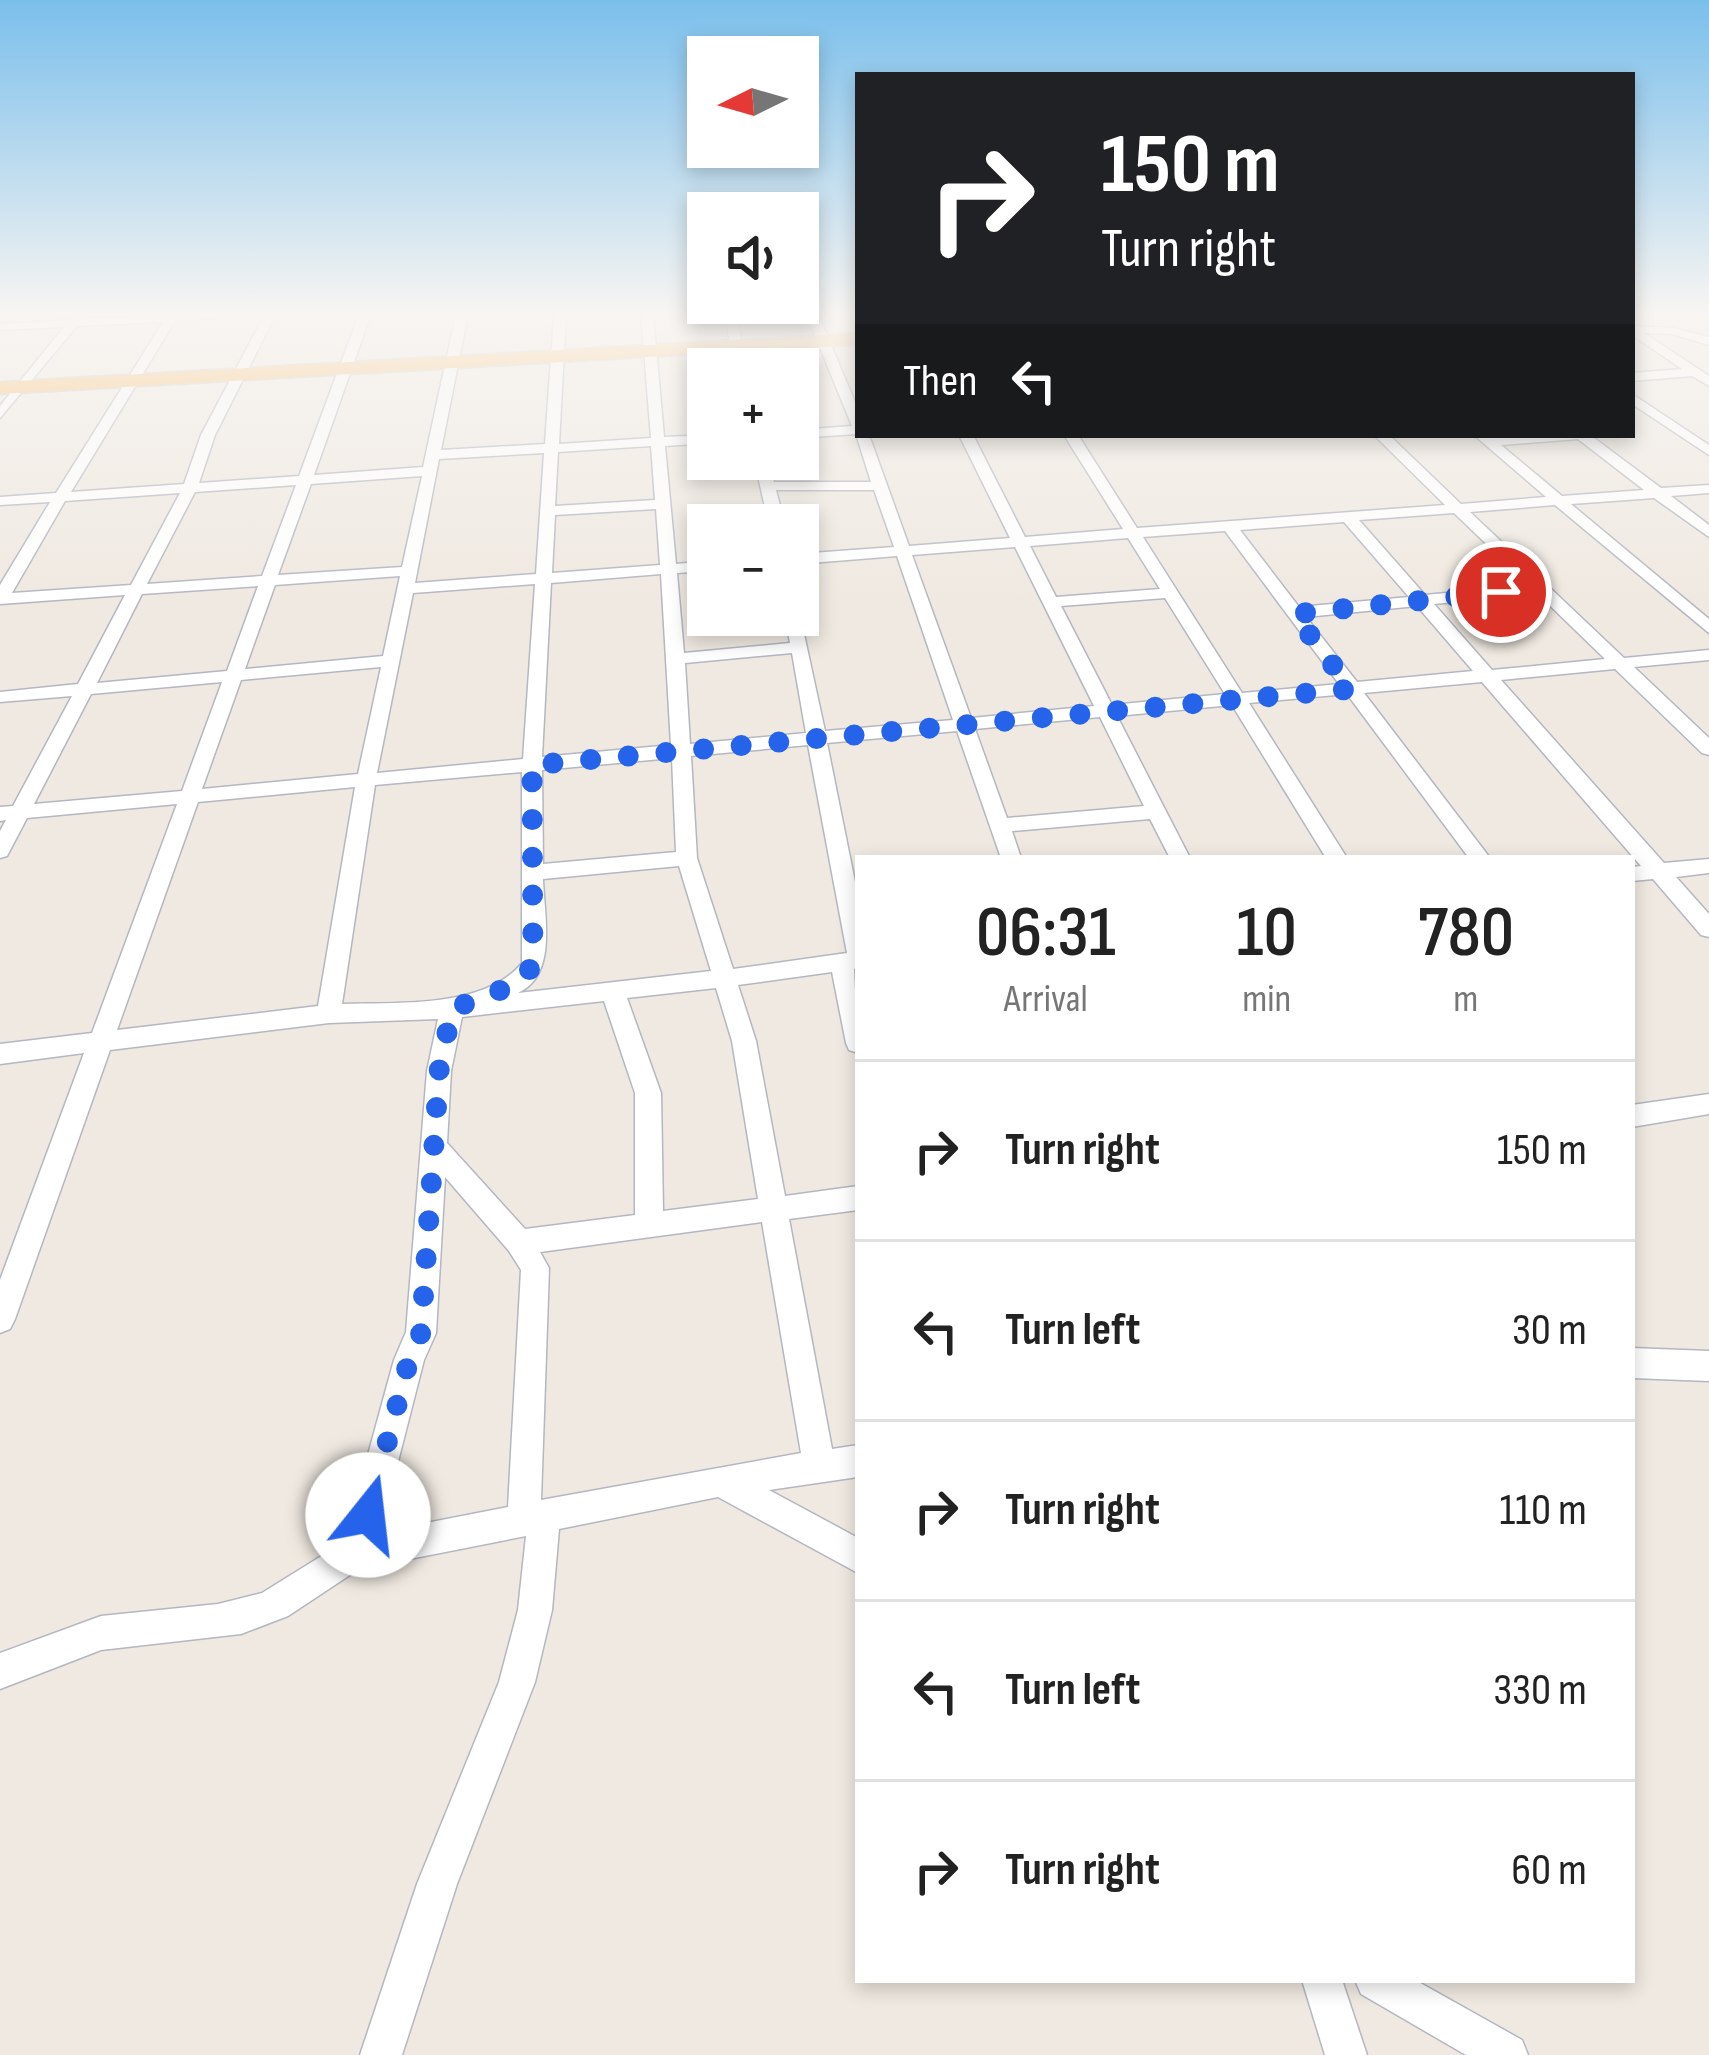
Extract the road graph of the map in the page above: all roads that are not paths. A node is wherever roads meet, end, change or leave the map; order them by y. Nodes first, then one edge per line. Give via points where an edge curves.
1 (111, 410) edge
2 (222, 410) edge
3 (328, 410) edge
4 (442, 410) edge
5 (553, 410) edge
6 (652, 410) edge
7 (1650, 410) edge
8 (1709, 429) edge
9 (855, 430) edge
10 (1682, 431) junction
11 (819, 433) edge
12 (862, 438) edge
13 (968, 438) edge
14 (1073, 438) edge
15 (1384, 438) edge
16 (1583, 438) edge
17 (1485, 439) edge
18 (687, 440) edge
19 (654, 442) junction
20 (551, 448) junction
21 (1709, 451) edge
22 (432, 463) junction
23 (305, 480) junction
24 (767, 480) edge
25 (769, 486) junction
26 (880, 486) junction
27 (190, 487) junction
28 (1709, 489) edge
29 (1658, 494) junction
30 (61, 496) junction
31 (1558, 500) junction
32 (0, 501) edge
33 (661, 504) junction
34 (773, 504) edge
35 (1456, 509) junction
36 (547, 511) junction
37 (1347, 516) junction
38 (1228, 526) junction
39 (1709, 532) edge
40 (1129, 533) junction
41 (1022, 542) junction
42 (904, 550) junction
43 (819, 557) edge
44 (687, 568) edge
45 (666, 569) junction
46 (542, 578) junction
47 (408, 580) junction
48 (271, 581) junction
49 (138, 589) junction
50 (1540, 589) junction
51 (1167, 593) junction
52 (0, 599) edge
53 (1423, 600) junction
54 (1053, 602) junction
55 (1294, 614) junction
56 (1709, 628) edge
57 (797, 636) edge
58 (799, 646) junction
59 (1709, 655) edge
60 (676, 659) junction
61 (391, 661) junction
62 (1618, 663) junction
63 (236, 675) junction
64 (1491, 675) junction
65 (1351, 689) junction
66 (84, 691) junction
67 (0, 698) edge
68 (1235, 700) junction
69 (1108, 711) junction
70 (964, 724) junction
71 (817, 738) junction
72 (1709, 748) edge
73 (680, 751) junction
74 (532, 765) junction
75 (366, 781) junction
76 (189, 796) junction
77 (1157, 812) junction
78 (10, 813) edge
79 (1000, 825) junction
80 (0, 851) edge
81 (1010, 855) edge
82 (1178, 855) edge
83 (1335, 855) edge
84 (1478, 855) edge
85 (1630, 855) edge
86 (687, 859) junction
87 (1709, 866) edge
88 (530, 873) junction
89 (1644, 873) edge
90 (1709, 929) edge
91 (853, 959) edge
92 (721, 980) junction
93 (611, 990) junction
94 (855, 993) edge
95 (452, 1009) junction
96 (329, 1014) junction
97 (100, 1042) junction
98 (0, 1054) edge
99 (1709, 1104) edge
100 (1635, 1116) edge
101 (434, 1146) junction
102 (855, 1198) edge
103 (773, 1209) junction
104 (649, 1227) junction
105 (519, 1241) junction
106 (0, 1318) edge
107 (1635, 1364) edge
108 (1709, 1366) edge
109 (855, 1461) edge
110 (818, 1467) junction
111 (720, 1480) junction
112 (534, 1518) junction
113 (358, 1553) junction
114 (855, 1554) edge
115 (0, 1672) edge
116 (1323, 1983) edge
117 (1380, 1983) edge
118 (381, 2055) edge
119 (1346, 2055) edge
120 (1507, 2055) edge

1 - 30 street
2 - 27 street
3 - 23 street
4 - 22 street
5 - 20 street
6 - 19 street
7 - 10 street
8 - 10 street
9 - 11 street
10 - 21 street
12 - 26 street
13 - 41 street
14 - 40 street
15 - 35 street
16 - 29 street
17 - 31 street
18 - 19 street
19 - 20 street
19 - 33 street
20 - 22 street
20 - 36 street
22 - 23 street
22 - 47 street
23 - 27 street
23 - 48 street
24 - 25 street
25 - 26 street
25 - 34 street
26 - 42 street
27 - 30 street
27 - 49 street
28 - 29 street
29 - 31 street
29 - 39 street
30 - 32 street
30 - 52 street
31 - 35 street
31 - 56 street
33 - 36 street
33 - 45 street
35 - 37 street
35 - 50 street
36 - 46 street
37 - 38 street
37 - 53 street
38 - 40 street
38 - 55 street
40 - 41 street
40 - 51 street
41 - 42 street
41 - 54 street
42 - 43 street
42 - 70 street
44 - 45 street
45 - 46 street
45 - 60 street
46 - 47 street
46 - 74 street
47 - 48 street
47 - 61 street
48 - 49 street
48 - 63 street
49 - 52 street
49 - 66 street
50 - 53 street
50 - 62 street
51 - 54 street
51 - 68 street
53 - 55 street
53 - 64 street
54 - 69 street
55 - 65 street
57 - 58 street
58 - 60 street
58 - 71 street
59 - 62 street
60 - 73 street
61 - 63 street
61 - 75 street
62 - 64 street
62 - 72 street
63 - 66 street
63 - 76 street
64 - 65 street
64 - 85 street
65 - 68 street
65 - 84 street
66 - 67 street
66 - 78 street
68 - 69 street
68 - 83 street
69 - 70 street
69 - 77 street
70 - 71 street
70 - 79 street
71 - 73 street
71 - 91 street
73 - 74 street
73 - 86 street
74 - 75 street
74 - 88 street
75 - 76 street
75 - 96 street
76 - 78 street
76 - 97 street
77 - 79 street
77 - 82 street
78 - 80 street
79 - 81 street
86 - 88 street
86 - 92 street
87 - 89 street
88 - 95 street via 533,965 519,983
89 - 90 street
91 - 92 street
91 - 94 street
92 - 93 street
92 - 103 street via 743,1040
93 - 95 street
93 - 104 street via 648,1094
95 - 96 street
95 - 101 street
96 - 97 street
97 - 98 street
97 - 106 street
99 - 100 street
101 - 105 street
101 - 113 street via 421,1333
102 - 103 street
103 - 104 street
103 - 110 street
104 - 105 street
105 - 112 street via 536,1268
107 - 108 street
109 - 110 street
110 - 111 street
111 - 112 street
111 - 114 street
112 - 113 street
112 - 118 street via 535,1610 517,1682
113 - 115 street via 328,1563 261,1611 77,1639
116 - 119 street
117 - 120 street

